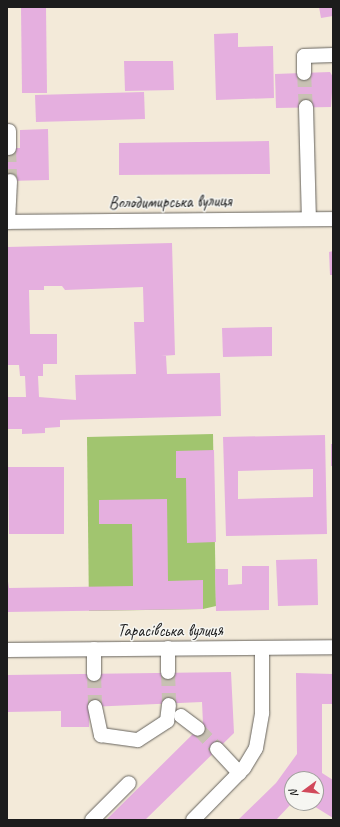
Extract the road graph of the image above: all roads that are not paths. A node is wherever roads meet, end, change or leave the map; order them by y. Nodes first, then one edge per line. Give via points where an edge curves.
1 (333, 55) edge
2 (304, 73) tunnel mouth
3 (306, 107) tunnel mouth
4 (9, 131) dead end
5 (9, 148) dead end
6 (10, 181) dead end
7 (309, 219) junction
8 (333, 219) edge
9 (7, 222) edge
10 (333, 647) edge
11 (168, 648) junction
12 (262, 648) junction
13 (94, 649) junction
14 (7, 650) edge
15 (168, 672) tunnel mouth
16 (94, 674) tunnel mouth
17 (169, 705) tunnel mouth
18 (95, 707) tunnel mouth
19 (180, 716) dead end
20 (198, 729) tunnel mouth
21 (217, 749) tunnel mouth
22 (239, 773) junction
23 (129, 783) dead end
24 (92, 820) edge
25 (193, 820) edge

1 - 2 street via 304,56
3 - 7 street
4 - 5 street
6 - 9 street
7 - 8 street, Володимирська вулиця
7 - 9 street, Володимирська вулиця
10 - 12 street, Тарасівська вулиця
11 - 12 street, Тарасівська вулиця
11 - 13 street, Тарасівська вулиця
11 - 15 street
12 - 22 street via 258,737 250,759
13 - 14 street, Тарасівська вулиця
13 - 16 street
17 - 18 street via 167,721 138,740 101,735
19 - 20 street
21 - 22 street
22 - 25 street
23 - 24 street

